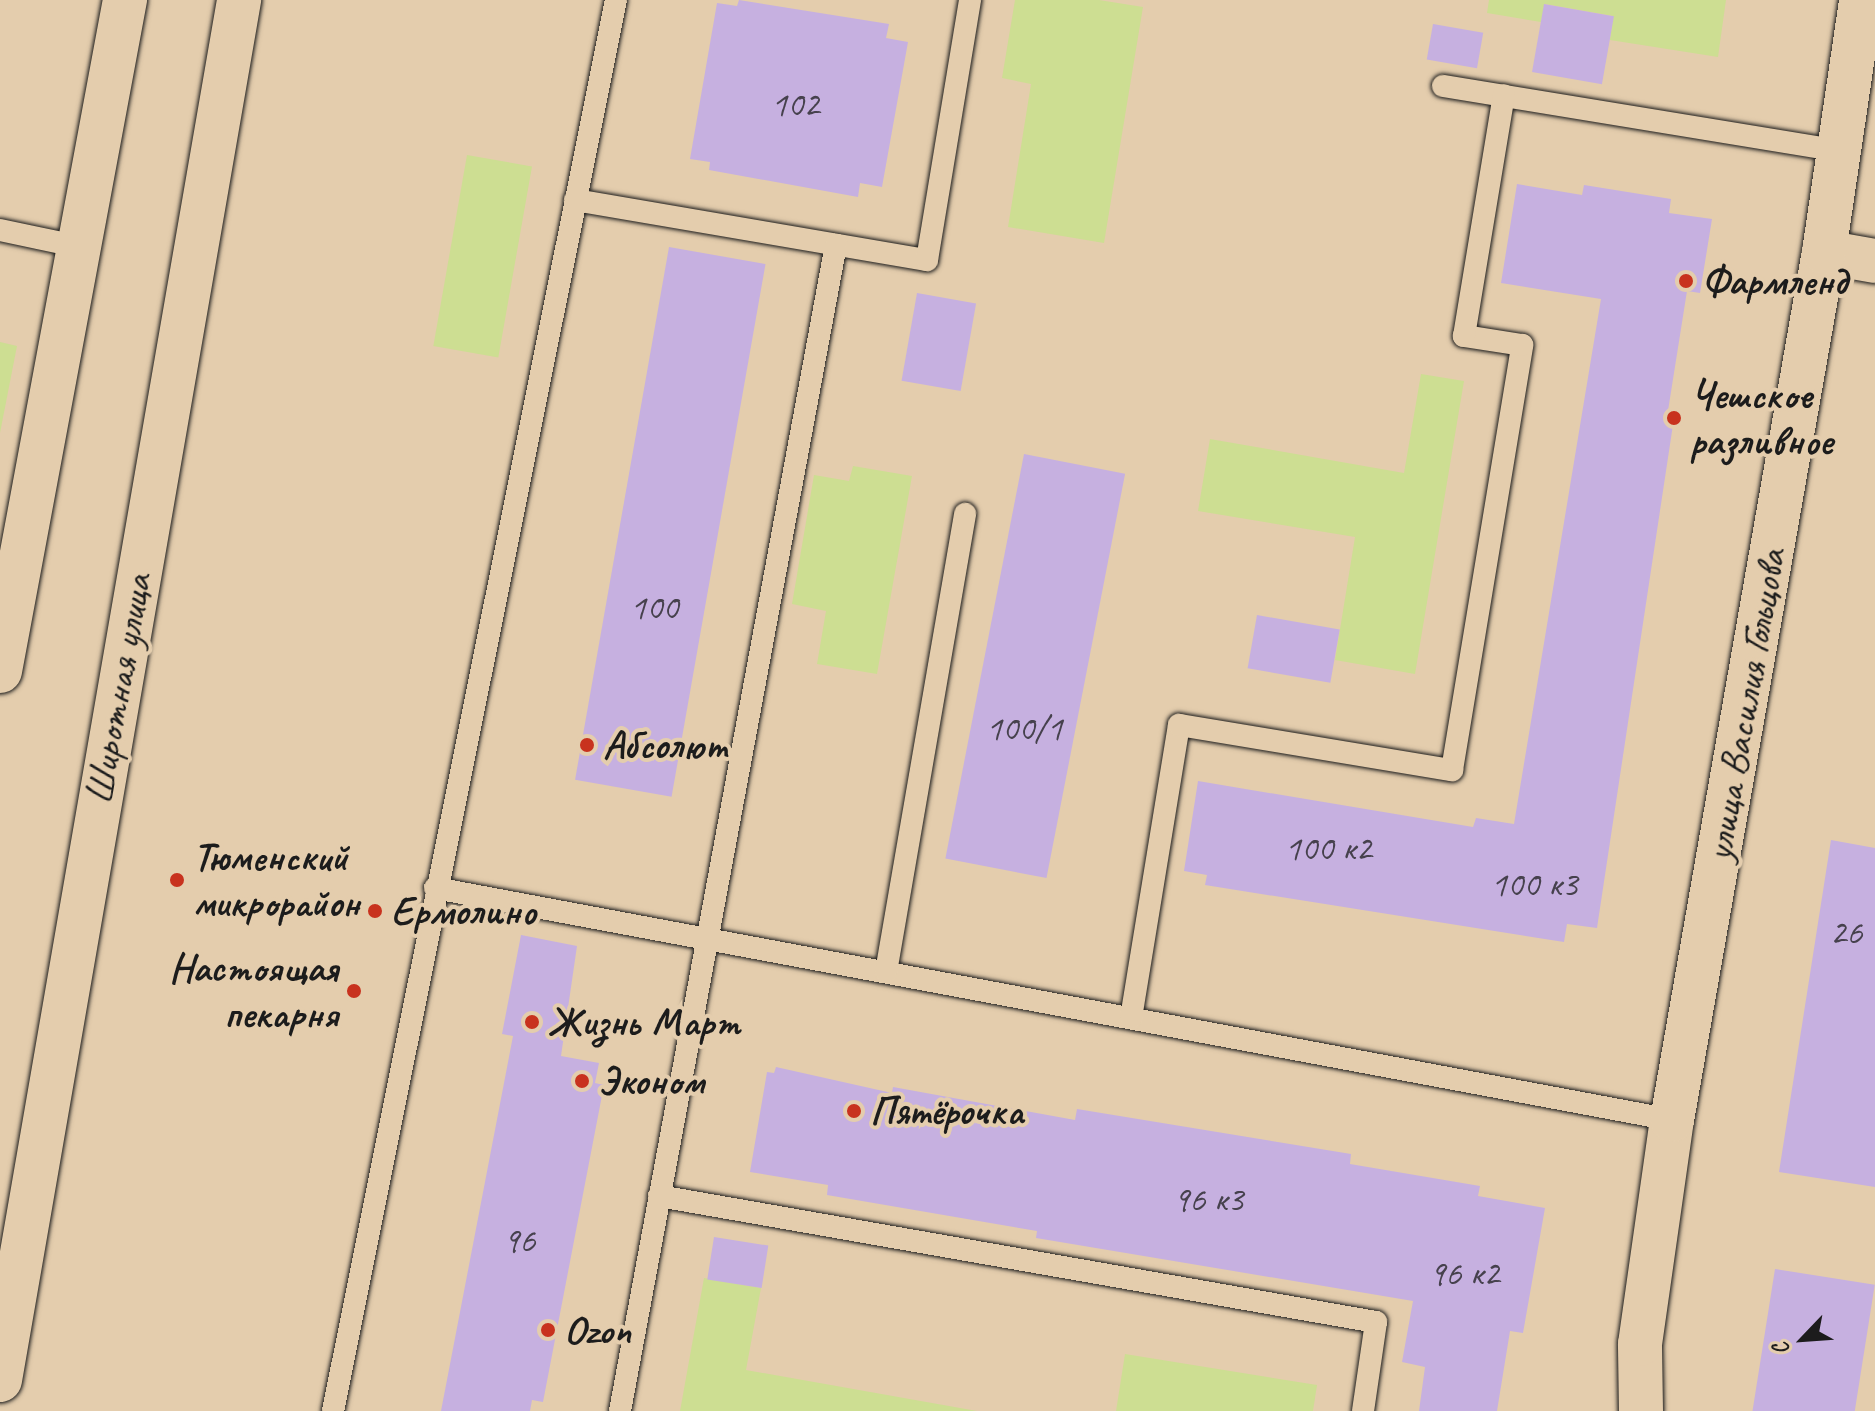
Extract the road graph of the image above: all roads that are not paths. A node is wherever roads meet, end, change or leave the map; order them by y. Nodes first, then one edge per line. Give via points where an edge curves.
1 (125, 0) edge
2 (239, 0) edge
3 (616, 0) edge
4 (970, 0) edge
5 (1864, 24) edge
6 (1443, 86) dead end
7 (1504, 95) junction
8 (1838, 151) junction
9 (575, 200) junction
10 (0, 230) edge
11 (836, 245) junction
12 (81, 247) junction
13 (1824, 252) junction
14 (1875, 261) edge
15 (965, 514) dead end
16 (0, 671) edge
17 (435, 888) junction
18 (705, 940) junction
19 (886, 972) junction
20 (1131, 1018) junction
21 (1672, 1120) junction
22 (659, 1196) junction
23 (0, 1375) edge
24 (333, 1411) edge
25 (620, 1411) edge
26 (1363, 1411) edge
27 (1641, 1411) edge

1 - 12 main road
2 - 23 main road, Широтная улица
3 - 9 lane
4 - 11 lane via 927,260
5 - 8 main road, улица Василия Гольцова
6 - 7 lane
7 - 8 lane
7 - 20 lane via 1464,336 1522,345 1452,770 1179,725
8 - 13 main road, улица Василия Гольцова
9 - 11 lane
9 - 17 lane
10 - 12 lane
11 - 18 lane
12 - 16 main road
13 - 14 main road
13 - 21 main road, улица Василия Гольцова
15 - 19 lane
17 - 18 lane
17 - 24 lane
18 - 19 lane
18 - 22 lane
19 - 20 lane
20 - 21 lane
21 - 27 main road, улица Василия Гольцова via 1640,1344
22 - 25 lane
22 - 26 lane via 1376,1322

